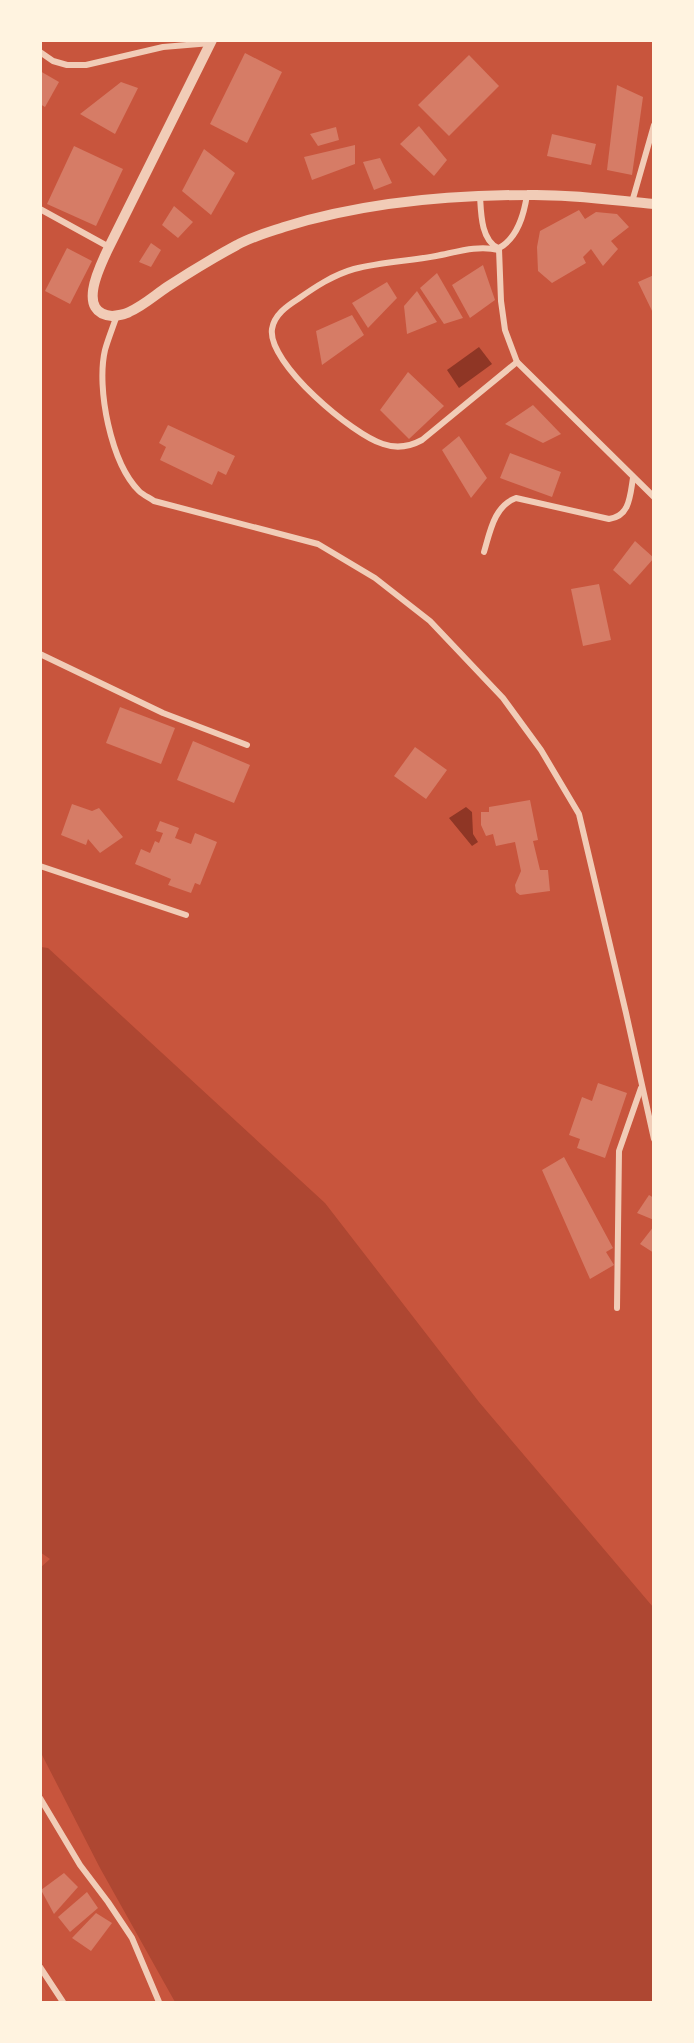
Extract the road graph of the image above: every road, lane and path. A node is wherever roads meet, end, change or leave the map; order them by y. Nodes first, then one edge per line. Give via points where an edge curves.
1 (212, 42) edge
2 (40, 52) edge
3 (654, 125) edge
4 (527, 195) junction
5 (480, 196) junction
6 (632, 202) junction
7 (654, 204) edge
8 (40, 209) edge
9 (109, 248) junction
10 (499, 249) junction
11 (118, 315) junction
12 (517, 362) junction
13 (633, 478) junction
14 (654, 497) edge
15 (484, 552) dead end
16 (40, 654) edge
17 (247, 745) dead end
18 (40, 866) edge
19 (186, 915) dead end
20 (642, 1088) junction
21 (654, 1138) edge
22 (617, 1308) dead end
23 (40, 1798) edge
24 (40, 1967) edge
25 (63, 2002) edge
26 (159, 2002) edge

1 - 2 street via 163,47 86,65 60,63
1 - 9 street
3 - 6 street
4 - 5 street
4 - 6 street
4 - 10 street via 518,227
5 - 10 street via 483,226
5 - 11 street via 383,205 283,227 241,243 128,313
6 - 7 street
8 - 9 street
9 - 11 street via 92,291 93,299 99,310
10 - 12 street via 505,330
10 - 12 street via 475,248 352,270 291,303 277,317 271,334 281,356 307,389 363,435 398,448 422,440
11 - 20 street via 105,352 103,389 121,464 139,491 154,501 318,544 375,578 430,621 503,698 541,750 579,814
12 - 13 street
13 - 14 street
13 - 15 street via 628,504 617,518 516,498 507,501 496,517
16 - 17 street via 163,713
18 - 19 street
20 - 21 street
20 - 22 street via 619,1151
23 - 26 street via 80,1865 132,1938
24 - 25 street

